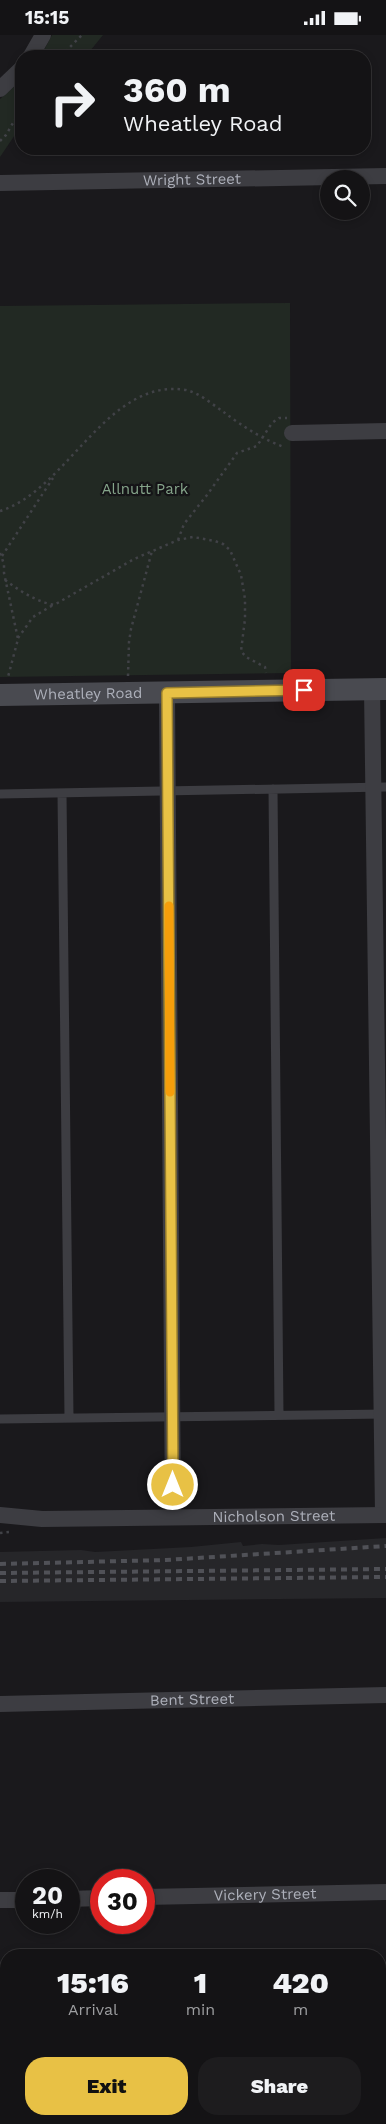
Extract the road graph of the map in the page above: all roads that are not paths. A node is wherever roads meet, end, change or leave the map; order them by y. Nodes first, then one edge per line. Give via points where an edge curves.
1 (43, 35) edge
2 (34, 50) edge
3 (15, 75) edge
4 (0, 89) edge
5 (386, 176) edge
6 (0, 183) edge
7 (386, 431) edge
8 (291, 433) road end
9 (379, 689) edge
10 (167, 693) junction
11 (1, 695) edge
12 (380, 787) edge
13 (273, 789) junction
14 (168, 791) junction
15 (62, 793) junction
16 (0, 794) edge
17 (384, 1414) edge
18 (279, 1415) junction
19 (173, 1417) junction
20 (69, 1418) junction
21 (0, 1419) edge
22 (0, 1515) edge
23 (385, 1515) edge
24 (174, 1517) junction
25 (42, 1519) junction
26 (0, 1523) edge
27 (386, 1695) edge
28 (0, 1704) edge
29 (386, 1892) edge
30 (155, 1897) edge
31 (15, 1900) edge
32 (0, 1901) edge

1 - 2 street
3 - 4 street
5 - 6 street, Wright Street
7 - 8 street
9 - 10 street, Wheatley Road
9 - 12 street
10 - 11 street, Wheatley Road
10 - 14 street
12 - 13 lane
12 - 17 street
13 - 14 lane
13 - 18 lane
14 - 15 lane
14 - 19 street
15 - 16 lane
15 - 20 lane
17 - 18 lane
17 - 23 street
18 - 19 lane
19 - 20 lane
19 - 24 street
20 - 21 lane
22 - 25 street, Nicholson Street
23 - 24 street, Nicholson Street
24 - 25 street, Nicholson Street
25 - 26 street, Nicholson Street
27 - 28 street, Bent Street
29 - 30 street, Vickery Street
31 - 32 street

